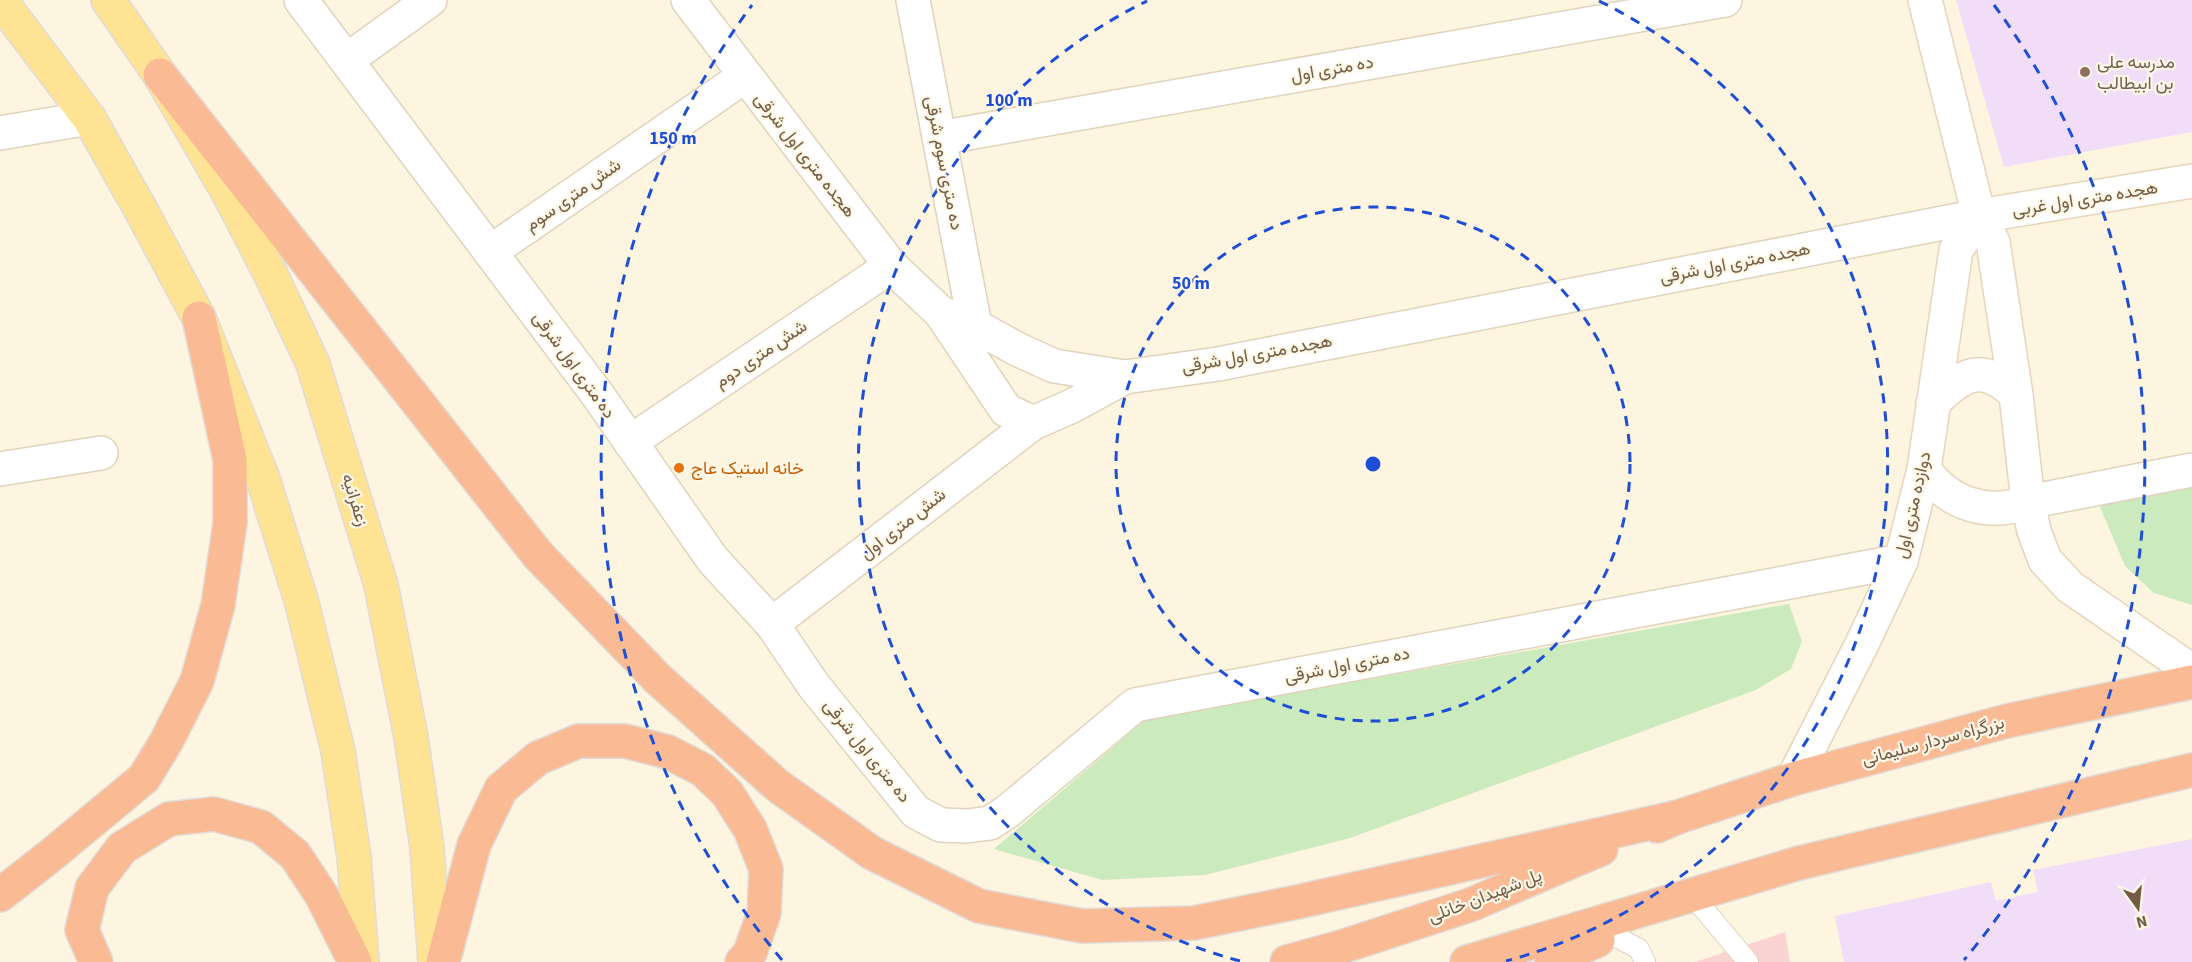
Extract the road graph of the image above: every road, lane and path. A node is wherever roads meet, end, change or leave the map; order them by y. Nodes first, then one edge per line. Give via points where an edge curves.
1 (0, 0) edge
2 (108, 0) edge
3 (301, 0) edge
4 (430, 0) edge
5 (688, 0) edge
6 (913, 0) edge
7 (1725, 0) edge
8 (1925, 0) edge
9 (347, 60) junction
10 (160, 75) junction
11 (745, 76) junction
12 (89, 118) junction
13 (0, 133) edge
14 (939, 138) junction
15 (2192, 181) edge
16 (1979, 216) junction
17 (490, 252) junction
18 (891, 266) junction
19 (941, 313) junction
20 (199, 318) junction
21 (975, 326) junction
22 (1125, 377) junction
23 (2016, 395) junction
24 (1933, 403) junction
25 (1033, 423) junction
26 (630, 442) junction
27 (101, 453) dead end
28 (0, 469) edge
29 (1924, 469) junction
30 (2192, 470) edge
31 (2028, 502) junction
32 (1901, 561) junction
33 (772, 624) junction
34 (2192, 671) edge
35 (2192, 682) edge
36 (2192, 770) edge
37 (1793, 779) junction
38 (1678, 817) junction
39 (0, 895) edge
40 (1692, 895) junction
41 (1611, 934) junction
42 (96, 962) edge
43 (355, 962) edge
44 (362, 962) edge
45 (435, 962) edge
46 (443, 962) edge
47 (742, 962) edge
48 (1287, 962) edge
49 (1467, 962) edge
50 (1552, 962) edge
51 (1645, 962) edge
52 (1748, 962) edge

1 - 12 main road
2 - 10 main road, زعفرانیه
3 - 9 street, ده متری اول شرقی
4 - 9 street
5 - 11 street, هجده متری اول شرقی
6 - 14 street, ده متری سوم شرقی
7 - 14 street, ده متری اول
8 - 16 street
9 - 17 street, ده متری اول شرقی
10 - 38 highway via 538,555 650,671 778,786 872,853 980,906 1082,926 1194,923
10 - 45 main road, زعفرانیه via 230,194 272,277 313,364 341,454 381,585 411,737 427,848
11 - 17 street, شش متری سوم
11 - 18 street, هجده متری اول شرقی
12 - 13 street
12 - 20 main road
14 - 21 street, ده متری سوم شرقی
15 - 16 street, هجده متری اول غربی
16 - 22 street, هجده متری اول شرقی via 1218,364
16 - 23 street via 1993,242
16 - 24 street, دوازده متری اول via 1956,250
17 - 26 street, ده متری اول شرقی
18 - 19 street, هجده متری اول شرقی
18 - 26 street, شش متری دوم
19 - 21 street, هجده متری اول شرقی
19 - 25 street via 1006,410
20 - 39 highway via 230,460 230,523 218,605 197,681 144,778
20 - 44 main road via 262,479 302,603 338,751 354,857
21 - 22 street, هجده متری اول شرقی via 1054,366
22 - 25 street, شش متری اول
23 - 24 street via 1989,375 1969,376 1953,383
23 - 31 street
24 - 29 street, دوازده متری اول
25 - 33 street, شش متری اول
26 - 33 street, ده متری اول شرقی via 713,560
27 - 28 street
29 - 31 street via 1951,497 1976,507 2002,508
29 - 32 street, دوازده متری اول
30 - 31 street
31 - 34 street via 2045,560 2070,587
32 - 33 street, ده متری اول شرقی via 1135,705 1008,811 990,823 967,826 941,825 916,812 814,686
32 - 37 street, دوازده متری اول
35 - 37 highway, بزرگراه سردار سلیمانی via 2007,721
36 - 40 highway via 1799,863
37 - 38 highway, بزرگراه سردار سلیمانی
38 - 48 highway, پل شهیدان خانلی via 1470,905
40 - 41 highway
40 - 49 highway
40 - 52 lane
41 - 50 highway
41 - 51 lane via 1639,949
42 - 43 highway via 82,930 92,888 122,848 169,819 214,814 261,827 295,855 322,896
46 - 47 highway via 474,845 501,789 538,758 579,741 625,741 668,752 703,770 726,793 750,829 766,869 764,913 750,953

